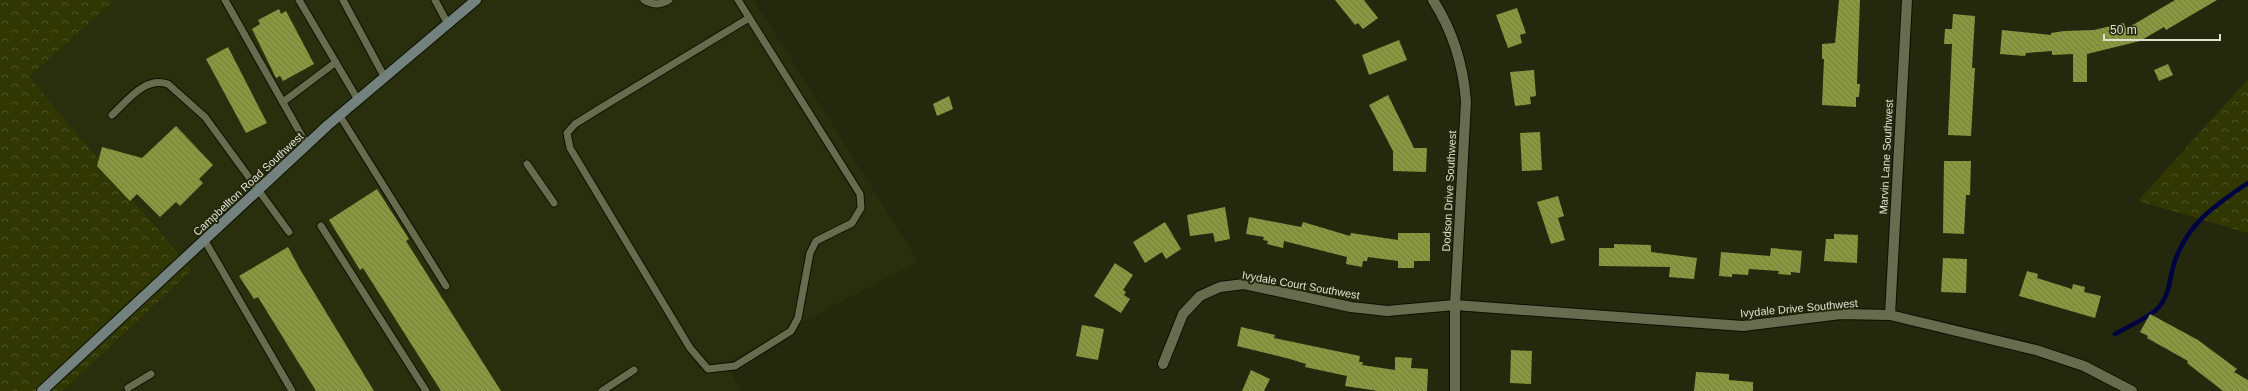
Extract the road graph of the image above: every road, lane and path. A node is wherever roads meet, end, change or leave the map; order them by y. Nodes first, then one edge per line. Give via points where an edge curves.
1 (225, 0) edge
2 (299, 0) edge
3 (343, 0) edge
4 (435, 0) edge
5 (476, 0) edge
6 (644, 0) edge
7 (669, 0) edge
8 (738, 0) edge
9 (1433, 0) edge
10 (1907, 0) edge
11 (749, 18) junction
12 (448, 24) junction
13 (336, 62) junction
14 (385, 78) junction
15 (358, 100) junction
16 (283, 102) junction
17 (112, 115) dead end
18 (340, 116) junction
19 (307, 145) junction
20 (528, 164) dead end
21 (259, 190) junction
22 (554, 203) dead end
23 (321, 226) dead end
24 (289, 232) dead end
25 (205, 241) junction
26 (446, 286) dead end
27 (1455, 305) junction
28 (1890, 315) junction
29 (1163, 364) dead end
30 (634, 370) dead end
31 (151, 374) dead end
32 (128, 388) dead end
33 (42, 391) edge
34 (292, 391) edge
35 (426, 391) edge
36 (602, 391) edge
37 (1455, 391) edge
38 (2132, 391) edge

1 - 16 lane
2 - 13 lane
3 - 14 lane
4 - 12 lane
5 - 12 main road, Campbellton Road Southwest
6 - 7 lane via 660,4
8 - 11 lane
9 - 27 street, Dodson Drive Southwest via 1459,55 1466,101
10 - 28 street, Marvin Lane Southwest
11 - 11 lane via 575,124 567,133 574,155 690,348 708,369 735,366 791,331 798,318 810,253 816,241 852,222 861,208 860,194
12 - 14 main road, Campbellton Road Southwest
13 - 15 lane
13 - 16 lane
14 - 15 main road, Campbellton Road Southwest
15 - 18 main road, Campbellton Road Southwest
16 - 19 lane
17 - 21 lane via 151,82 160,81 168,84 205,117
18 - 19 main road, Campbellton Road Southwest
18 - 26 lane
19 - 21 main road, Campbellton Road Southwest
20 - 22 lane
21 - 24 lane
21 - 25 main road, Campbellton Road Southwest
23 - 35 lane
25 - 33 main road, Campbellton Road Southwest
25 - 34 lane
27 - 28 street, Ivydale Drive Southwest via 1743,326 1841,314
27 - 29 street, Ivydale Court Southwest via 1387,311 1351,307 1244,284 1220,287 1200,296 1183,314
27 - 37 street, Dodson Drive Southwest
28 - 38 street, Ivydale Drive Southwest via 2036,350 2084,366
30 - 36 lane
31 - 32 lane

